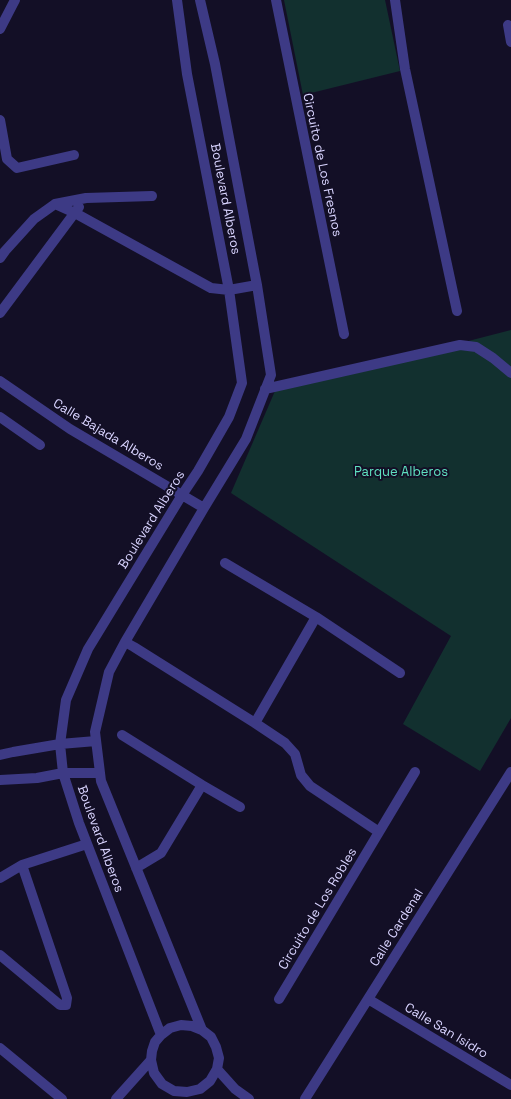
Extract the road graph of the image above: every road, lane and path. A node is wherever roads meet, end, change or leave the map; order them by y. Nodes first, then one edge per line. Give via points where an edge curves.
1 (15, 0) edge
2 (177, 0) edge
3 (200, 0) edge
4 (276, 0) edge
5 (395, 0) edge
6 (508, 25) dead end
7 (0, 29) edge
8 (511, 42) edge
9 (0, 120) edge
10 (74, 155) dead end
11 (152, 196) dead end
12 (86, 198) junction
13 (55, 204) junction
14 (75, 213) junction
15 (0, 258) edge
16 (258, 285) junction
17 (229, 290) junction
18 (457, 311) dead end
19 (0, 313) edge
20 (344, 334) dead end
21 (511, 373) edge
22 (0, 381) edge
23 (265, 389) junction
24 (0, 417) edge
25 (40, 445) dead end
26 (182, 495) junction
27 (204, 508) junction
28 (225, 563) dead end
29 (316, 618) junction
30 (125, 642) junction
31 (400, 673) dead end
32 (255, 723) junction
33 (122, 734) dead end
34 (96, 741) junction
35 (60, 744) junction
36 (0, 755) edge
37 (415, 772) dead end
38 (511, 772) edge
39 (100, 773) junction
40 (63, 774) junction
41 (0, 780) edge
42 (202, 785) junction
43 (240, 807) dead end
44 (379, 832) junction
45 (87, 844) junction
46 (22, 865) junction
47 (136, 868) junction
48 (0, 878) edge
49 (0, 955) edge
50 (279, 999) dead end
51 (368, 999) junction
52 (202, 1030) junction
53 (161, 1035) junction
54 (0, 1048) edge
55 (151, 1060) junction
56 (217, 1069) junction
57 (511, 1085) edge
58 (62, 1099) edge
59 (116, 1099) edge
60 (249, 1099) edge
61 (305, 1099) edge

1 - 7 street
2 - 17 street, Boulevard Alberos via 187,74
3 - 16 street, Boulevard Alberos
4 - 20 street, Circuito de Los Fresnos
5 - 18 street via 405,69
6 - 8 street
9 - 10 street via 7,159 17,168
11 - 12 street
12 - 13 street
12 - 14 street
13 - 14 street
13 - 15 street via 34,219
14 - 17 street via 211,288
14 - 19 street
16 - 17 street
16 - 23 street, Boulevard Alberos via 271,375
17 - 26 street, Boulevard Alberos via 242,383 229,417
21 - 23 street via 476,347 460,345
22 - 26 street, Calle Bajada Alberos via 70,428
23 - 27 street, Boulevard Alberos via 246,439
24 - 25 street
26 - 27 street, Calle Bajada Alberos
26 - 35 street, Boulevard Alberos via 88,648 66,700
27 - 30 street, Boulevard Alberos
28 - 29 street
29 - 31 street
29 - 32 street
30 - 32 street
30 - 34 street, Boulevard Alberos via 109,672 95,732
32 - 44 street via 285,743 295,754 301,775 310,786
33 - 42 street
34 - 35 street
34 - 39 street, Boulevard Alberos
35 - 36 street
35 - 40 street, Boulevard Alberos
37 - 44 street, Circuito de Los Robles
38 - 51 street, Calle Cardenal
39 - 40 street
39 - 47 street, Boulevard Alberos
40 - 41 street
40 - 45 street, Boulevard Alberos
42 - 43 street
42 - 47 street via 161,853
44 - 50 street, Circuito de Los Robles
45 - 46 street
45 - 53 street, Boulevard Alberos
46 - 48 street
46 - 49 street via 67,998 66,1005 60,1005
47 - 52 street, Boulevard Alberos
51 - 57 street, Calle San Isidro
51 - 61 street, Calle Cardenal
52 - 53 street via 181,1025 170,1028
52 - 56 street via 216,1047 219,1058
53 - 55 street via 153,1046
54 - 58 street
55 - 56 street via 154,1073 162,1084 174,1091 200,1089 210,1081
55 - 59 street
56 - 60 street via 235,1090

